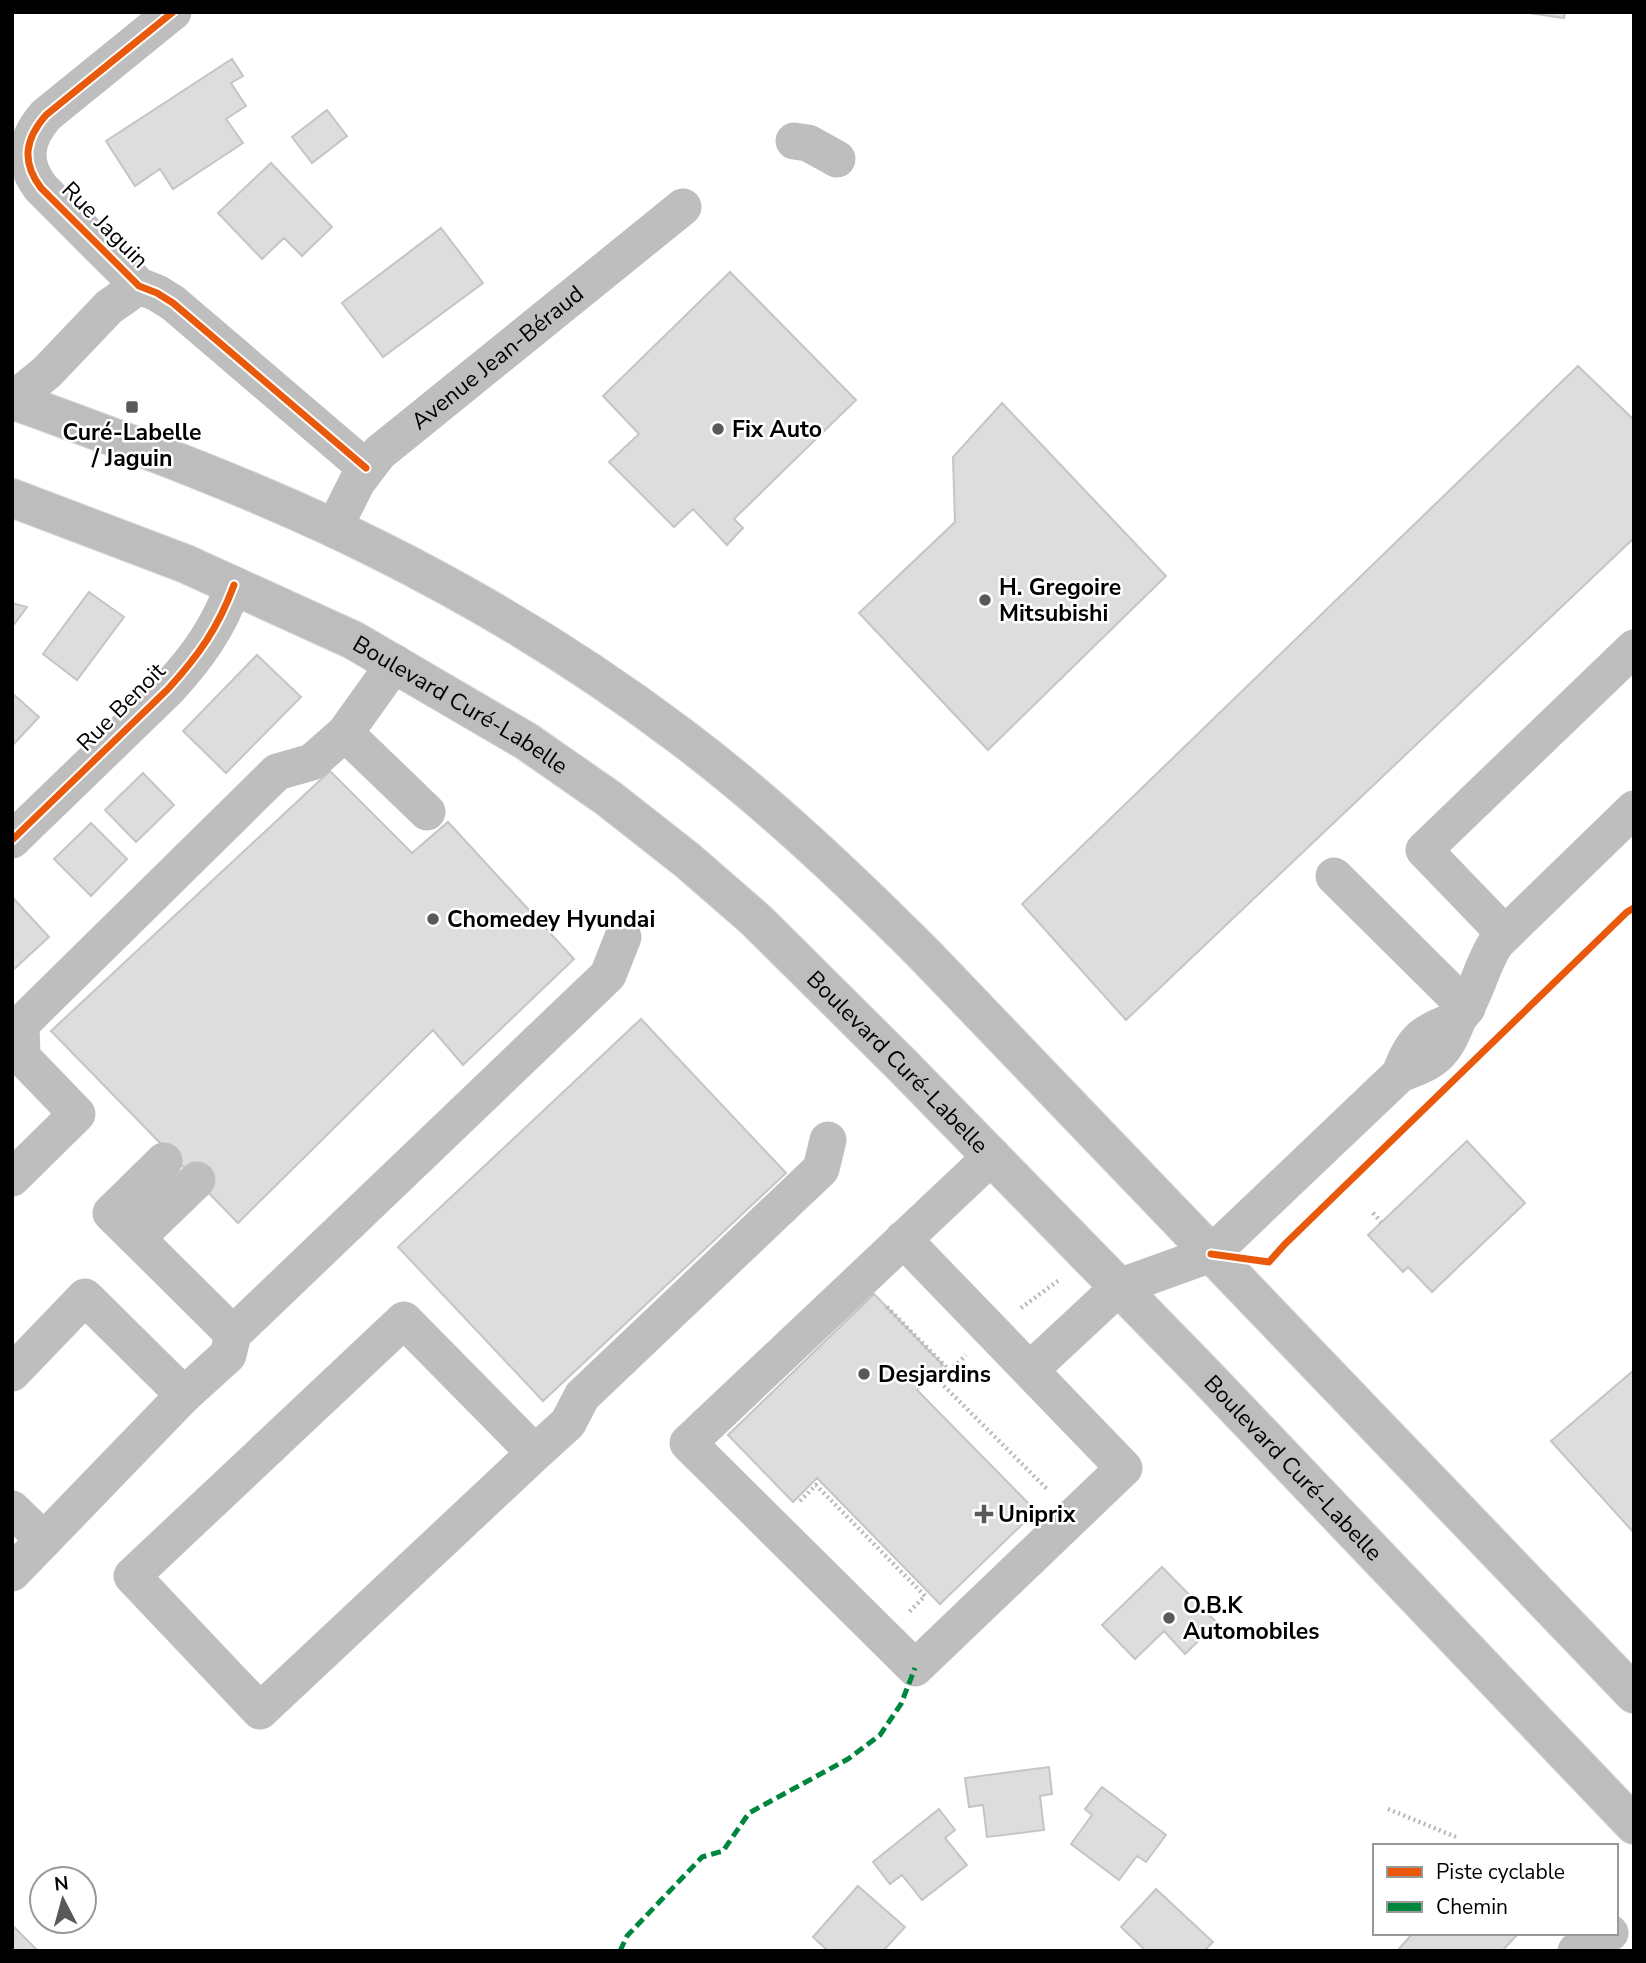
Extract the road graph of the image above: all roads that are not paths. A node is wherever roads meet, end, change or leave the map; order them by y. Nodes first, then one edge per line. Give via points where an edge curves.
1 (173, 12) edge
2 (794, 141) dead end
3 (837, 159) dead end
4 (683, 207) dead end
5 (139, 286) junction
6 (13, 400) edge
7 (366, 468) junction
8 (12, 498) edge
9 (334, 528) junction
10 (234, 585) junction
11 (1634, 648) edge
12 (395, 663) junction
13 (345, 733) junction
14 (1634, 809) edge
15 (427, 812) dead end
16 (12, 840) edge
17 (1334, 876) dead end
18 (1505, 934) junction
19 (623, 937) dead end
20 (1463, 1013) junction
21 (17, 1062) edge
22 (828, 1140) dead end
23 (992, 1157) junction
24 (164, 1161) dead end
25 (12, 1178) edge
26 (197, 1180) dead end
27 (137, 1238) junction
28 (903, 1239) junction
29 (1211, 1254) junction
30 (1119, 1287) junction
31 (233, 1334) junction
32 (1030, 1370) junction
33 (12, 1373) edge
34 (184, 1395) junction
35 (535, 1453) junction
36 (12, 1509) edge
37 (44, 1540) junction
38 (12, 1573) edge
39 (1634, 1694) edge
40 (1634, 1825) edge
41 (1634, 1911) edge
42 (1618, 1925) edge
43 (1606, 1935) edge
44 (1612, 1935) edge
45 (1576, 1951) edge
46 (1626, 1951) edge

1 - 5 street, Rue Jaguin via 53,109 37,125 27,147 30,169 41,188
2 - 3 street via 808,143
4 - 7 street, Avenue Jean-Béraud
5 - 6 street, Rue Jaguin via 109,307 47,372
5 - 7 street, Rue Jaguin via 173,303
6 - 9 main road
7 - 9 street, Avenue Jean-Béraud
8 - 10 main road, Boulevard Curé-Labelle
9 - 29 main road via 557,651 678,734 760,800 925,955
10 - 12 main road, Boulevard Curé-Labelle
10 - 16 street, Rue Benoit via 222,616 192,663
11 - 18 street via 1424,850
12 - 13 street
12 - 23 main road, Boulevard Curé-Labelle via 526,741 687,860 827,989
13 - 15 street
13 - 21 street via 312,762 277,772 21,1024
14 - 18 street
17 - 20 street
18 - 20 street via 1489,954
19 - 31 street via 608,975
20 - 29 street via 1448,1044 1428,1064 1400,1074
21 - 25 street via 77,1114
22 - 35 street via 821,1169 582,1396 568,1423
23 - 28 street
23 - 30 main road, Boulevard Curé-Labelle
24 - 27 street via 111,1213
26 - 27 street
27 - 31 street
28 - 32 street
28 - 32 street via 688,1443 915,1668 1124,1468
29 - 30 street
29 - 39 main road
30 - 32 street
30 - 40 main road, Boulevard Curé-Labelle
31 - 34 street via 228,1355
33 - 34 street via 85,1297
34 - 37 street
35 - 35 street via 404,1320 132,1576 260,1711
36 - 37 street
37 - 38 street
41 - 42 street
43 - 45 street
44 - 46 street

